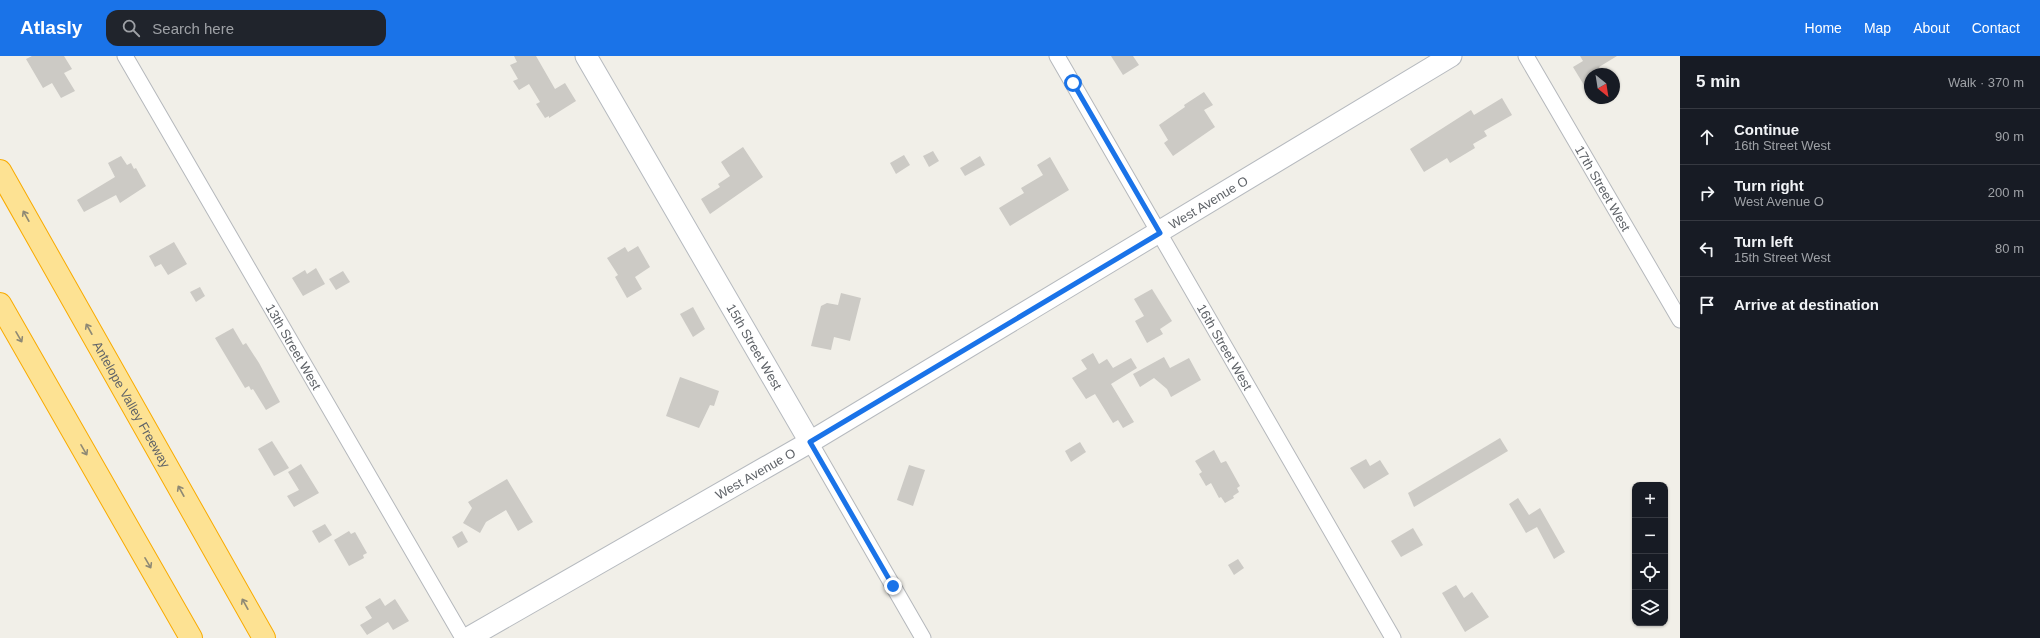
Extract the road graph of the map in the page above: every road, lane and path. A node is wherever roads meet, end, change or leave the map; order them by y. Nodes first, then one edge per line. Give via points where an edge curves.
1 (125, 56) edge
2 (586, 56) edge
3 (1057, 56) edge
4 (1451, 56) edge
5 (1526, 56) edge
6 (0, 170) edge
7 (1160, 233) junction
8 (0, 304) edge
9 (1680, 320) edge
10 (810, 442) junction
11 (191, 638) edge
12 (264, 638) edge
13 (463, 638) edge
14 (468, 638) edge
15 (923, 638) edge
16 (1393, 638) edge

1 - 13 street, 13th Street West
2 - 10 street, 15th Street West
3 - 7 street, 16th Street West
4 - 7 street, West Avenue O
5 - 9 street, 17th Street West
12 -> 6 highway, Antelope Valley Freeway
7 - 10 street, West Avenue O
7 - 16 street, 16th Street West
8 -> 11 highway
10 - 14 street, West Avenue O
10 - 15 street, 15th Street West

